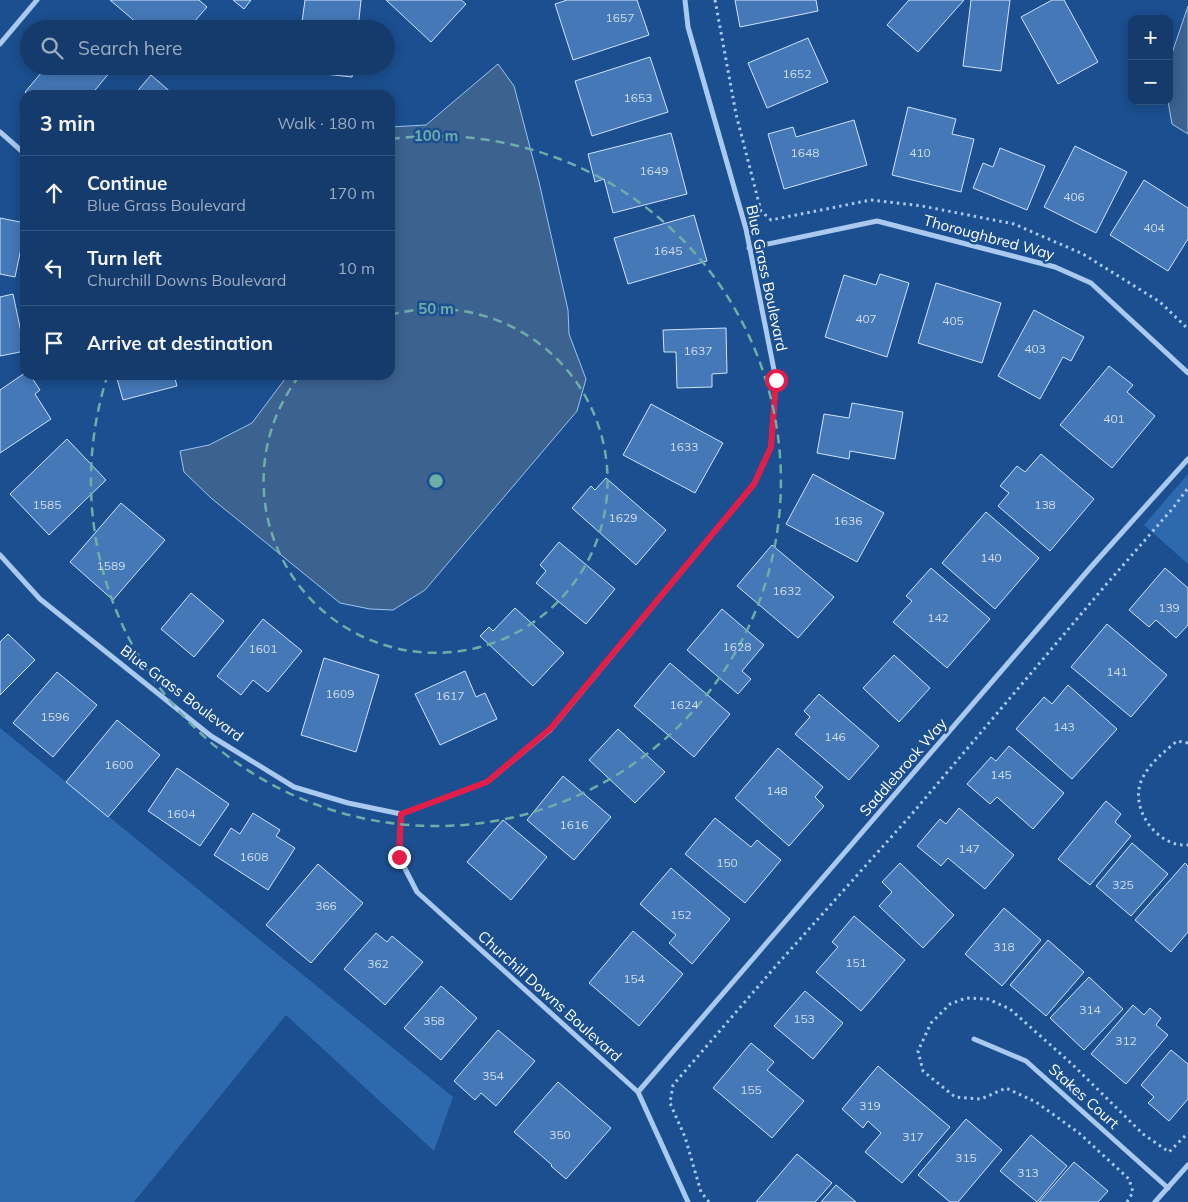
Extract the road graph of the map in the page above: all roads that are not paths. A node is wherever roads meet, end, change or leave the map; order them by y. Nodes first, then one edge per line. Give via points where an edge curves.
1 (37, 0) edge
2 (685, 0) edge
3 (20, 20) edge
4 (20, 20) edge
5 (0, 44) edge
6 (0, 132) edge
7 (20, 150) edge
8 (749, 248) junction
9 (1188, 373) edge
10 (1188, 459) edge
11 (0, 554) edge
12 (401, 814) junction
13 (974, 1039) dead end
14 (638, 1092) junction
15 (1188, 1165) edge
16 (1168, 1188) junction
17 (688, 1202) edge
18 (1155, 1202) edge

1 - 3 street
2 - 8 street, Blue Grass Boulevard via 688,27
4 - 5 street
6 - 7 street
8 - 9 street, Thoroughbred Way via 877,221 1055,267 1091,283
8 - 12 street, Blue Grass Boulevard via 776,380 771,447 754,484 551,728 487,782
10 - 14 street, Saddlebrook Way
11 - 12 street, Blue Grass Boulevard via 40,598 211,736 294,787
12 - 14 street, Churchill Downs Boulevard via 399,857 417,892
13 - 16 street, Stakes Court via 1026,1061
14 - 17 street, Churchill Downs Boulevard
15 - 16 street
16 - 18 street

